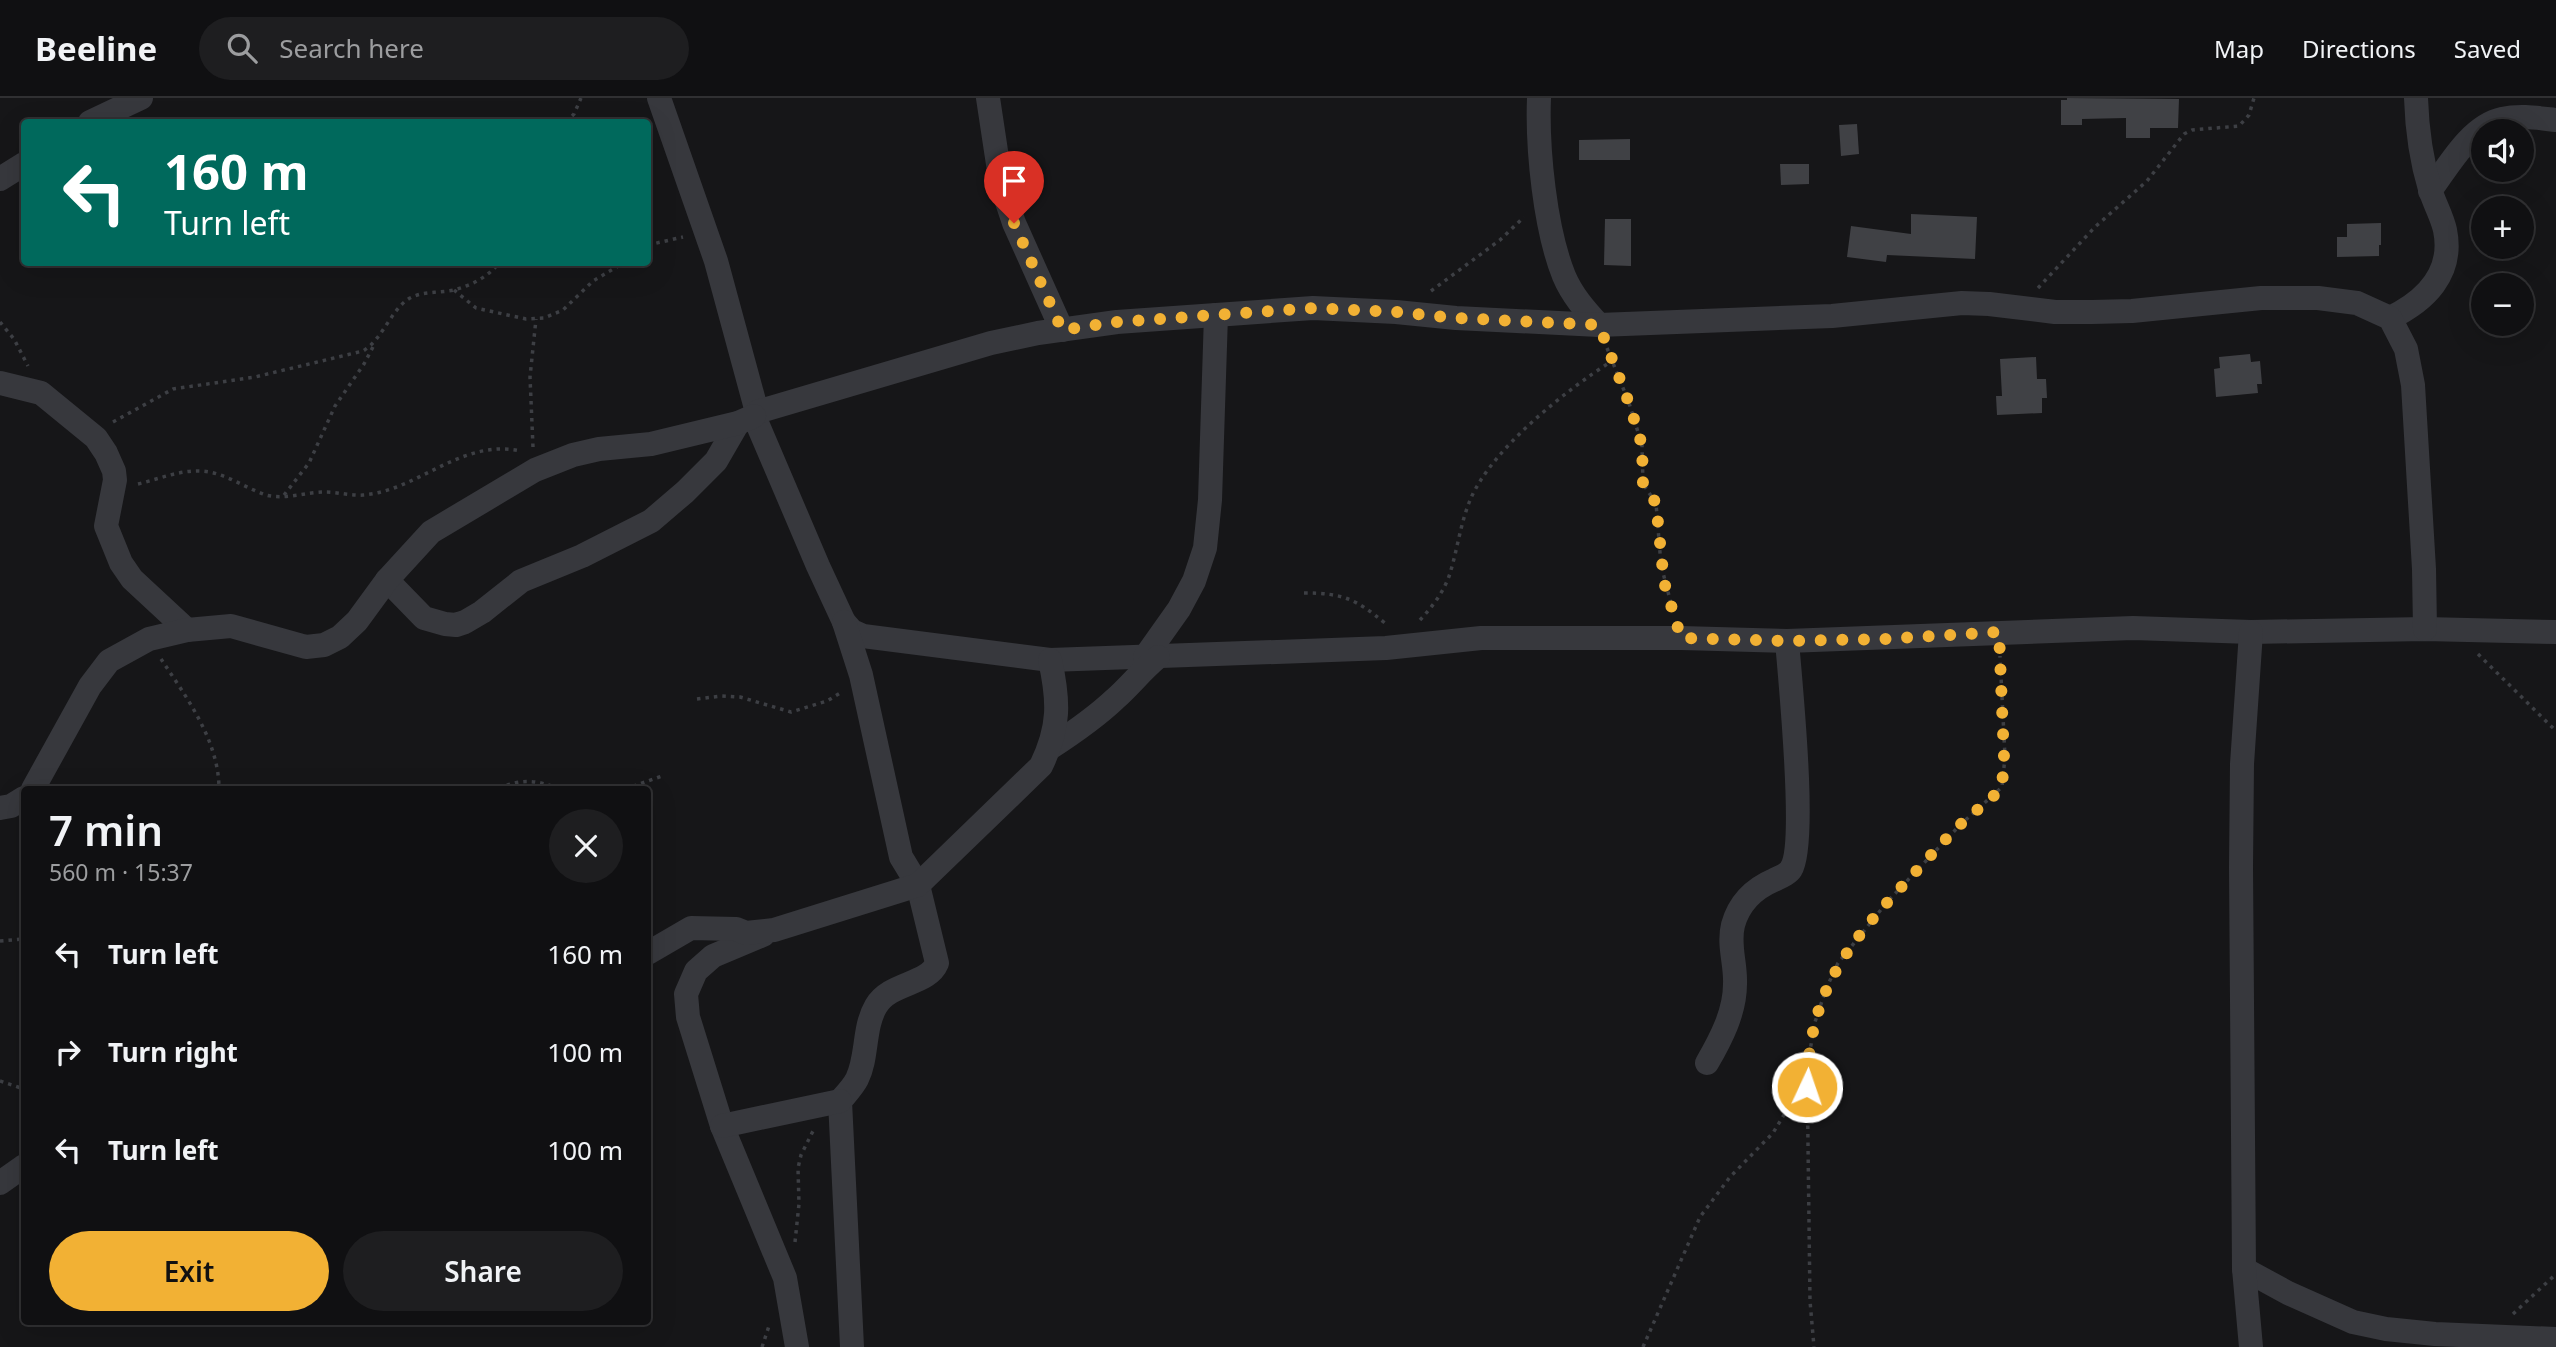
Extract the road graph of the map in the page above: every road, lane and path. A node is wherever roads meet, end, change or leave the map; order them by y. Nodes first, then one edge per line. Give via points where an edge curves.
1 (141, 98) edge
2 (581, 98) edge
3 (659, 98) edge
4 (988, 98) edge
5 (1539, 98) edge
6 (2254, 98) edge
7 (2416, 98) edge
8 (96, 119) edge
9 (569, 119) edge
10 (2556, 120) edge
11 (21, 166) edge
12 (0, 179) edge
13 (2430, 191) junction
14 (1547, 200) junction
15 (707, 234) junction
16 (651, 244) edge
17 (497, 266) edge
18 (618, 266) edge
19 (454, 290) junction
20 (1427, 294) dead end
21 (2019, 307) junction
22 (1216, 315) junction
23 (536, 318) junction
24 (2390, 318) junction
25 (0, 323) edge
26 (1599, 325) junction
27 (1062, 330) junction
28 (374, 344) junction
29 (1612, 361) junction
30 (0, 383) edge
31 (41, 393) junction
32 (750, 417) junction
33 (96, 438) junction
34 (535, 462) junction
35 (115, 480) junction
36 (284, 495) junction
37 (387, 580) junction
38 (1304, 593) dead end
39 (1419, 621) dead end
40 (844, 622) junction
41 (1387, 625) dead end
42 (2425, 629) junction
43 (187, 630) junction
44 (2452, 630) junction
45 (1999, 632) junction
46 (2251, 632) junction
47 (2556, 632) edge
48 (1681, 638) junction
49 (149, 639) junction
50 (1787, 641) junction
51 (1151, 657) junction
52 (1050, 660) junction
53 (861, 675) junction
54 (697, 698) dead end
55 (2556, 731) edge
56 (1050, 748) junction
57 (665, 775) dead end
58 (35, 786) edge
59 (219, 786) edge
60 (505, 786) edge
61 (549, 786) edge
62 (634, 786) edge
63 (21, 800) edge
64 (0, 808) edge
65 (918, 885) junction
66 (774, 930) junction
67 (21, 939) edge
68 (0, 941) edge
69 (651, 951) edge
70 (1808, 1062) junction
71 (1707, 1063) dead end
72 (0, 1081) edge
73 (21, 1088) edge
74 (834, 1103) junction
75 (722, 1126) junction
76 (21, 1168) edge
77 (0, 1183) edge
78 (795, 1244) dead end
79 (2244, 1269) junction
80 (2556, 1275) edge
81 (2488, 1336) junction
82 (2556, 1339) edge
83 (797, 1347) edge
84 (852, 1347) edge
85 (1643, 1347) edge
86 (1814, 1347) edge
87 (2250, 1347) edge

1 - 8 street
2 - 9 path
3 - 15 street
4 - 27 street via 1001,184
5 - 14 street
6 - 21 path via 2249,115 2239,126 2184,134 2147,181 2095,227
7 - 13 street via 2421,155
10 - 13 street via 2517,117 2488,124
11 - 12 street
13 - 24 street via 2445,231 2445,263 2429,293
14 - 20 path
14 - 26 street via 1564,277
15 - 16 path
15 - 32 street
17 - 19 path via 489,275
18 - 23 path via 593,281 563,310
19 - 23 path via 476,308
19 - 28 path via 410,298
21 - 24 street via 2055,312 2132,311 2261,298 2318,298 2357,303
21 - 26 street via 1962,303 1832,316
22 - 26 street via 1313,308
22 - 27 street
22 - 51 street via 1205,548 1194,582
23 - 34 path via 530,377
24 - 42 street via 2406,349 2413,385
25 - 31 path via 14,339
26 - 29 path
27 - 32 street via 991,343
28 - 33 path via 363,351 255,377 173,389 118,419
28 - 36 path via 335,406 309,463
29 - 39 path via 1550,406 1484,474 1471,498 1451,573
29 - 48 path via 1642,445 1643,484 1656,503 1664,582
30 - 31 street
31 - 33 street
32 - 34 street via 651,444
32 - 37 street via 716,461 651,521 521,581 465,622 445,624 424,618
32 - 40 street
33 - 35 street
34 - 36 path via 509,449 494,449 462,456 365,495
34 - 37 street via 431,533
35 - 36 path via 139,484 203,471 269,496
35 - 43 street via 106,526 121,563
37 - 43 street via 357,621 340,637 317,647 231,626
38 - 41 path via 1360,602
40 - 52 street via 863,636
40 - 53 street
42 - 44 street
42 - 46 street
43 - 49 street
44 - 47 street
44 - 55 path
45 - 46 street via 2133,628
45 - 50 street
45 - 70 path via 2002,787 1888,901 1839,963 1815,1022
46 - 79 street via 2242,764
48 - 50 street
48 - 51 street via 1482,638 1386,648
49 - 58 street via 109,661 90,686
49 - 59 path via 208,739
50 - 71 street via 1795,736 1794,862 1790,871 1754,889 1742,905 1733,926 1731,1007 1724,1033
51 - 52 street
51 - 56 street via 1117,697
52 - 56 street via 1057,723
53 - 54 path via 827,701 791,712 740,697
53 - 65 street via 901,857
56 - 65 street via 1041,766
57 - 62 path
60 - 61 path via 528,780
63 - 64 street
65 - 66 street
65 - 74 street via 936,965 930,973 891,990 876,1006 856,1082
66 - 69 street via 746,933 691,928
66 - 75 street via 713,956 696,971 686,994 688,1017
67 - 68 path
70 - 85 path via 1773,1133 1730,1177 1700,1217
70 - 86 path
72 - 73 path
74 - 75 street
74 - 78 path via 801,1155
74 - 84 street
75 - 83 street via 785,1278
76 - 77 street
79 - 81 street via 2353,1322 2386,1329
79 - 87 street
80 - 81 path
81 - 82 street

